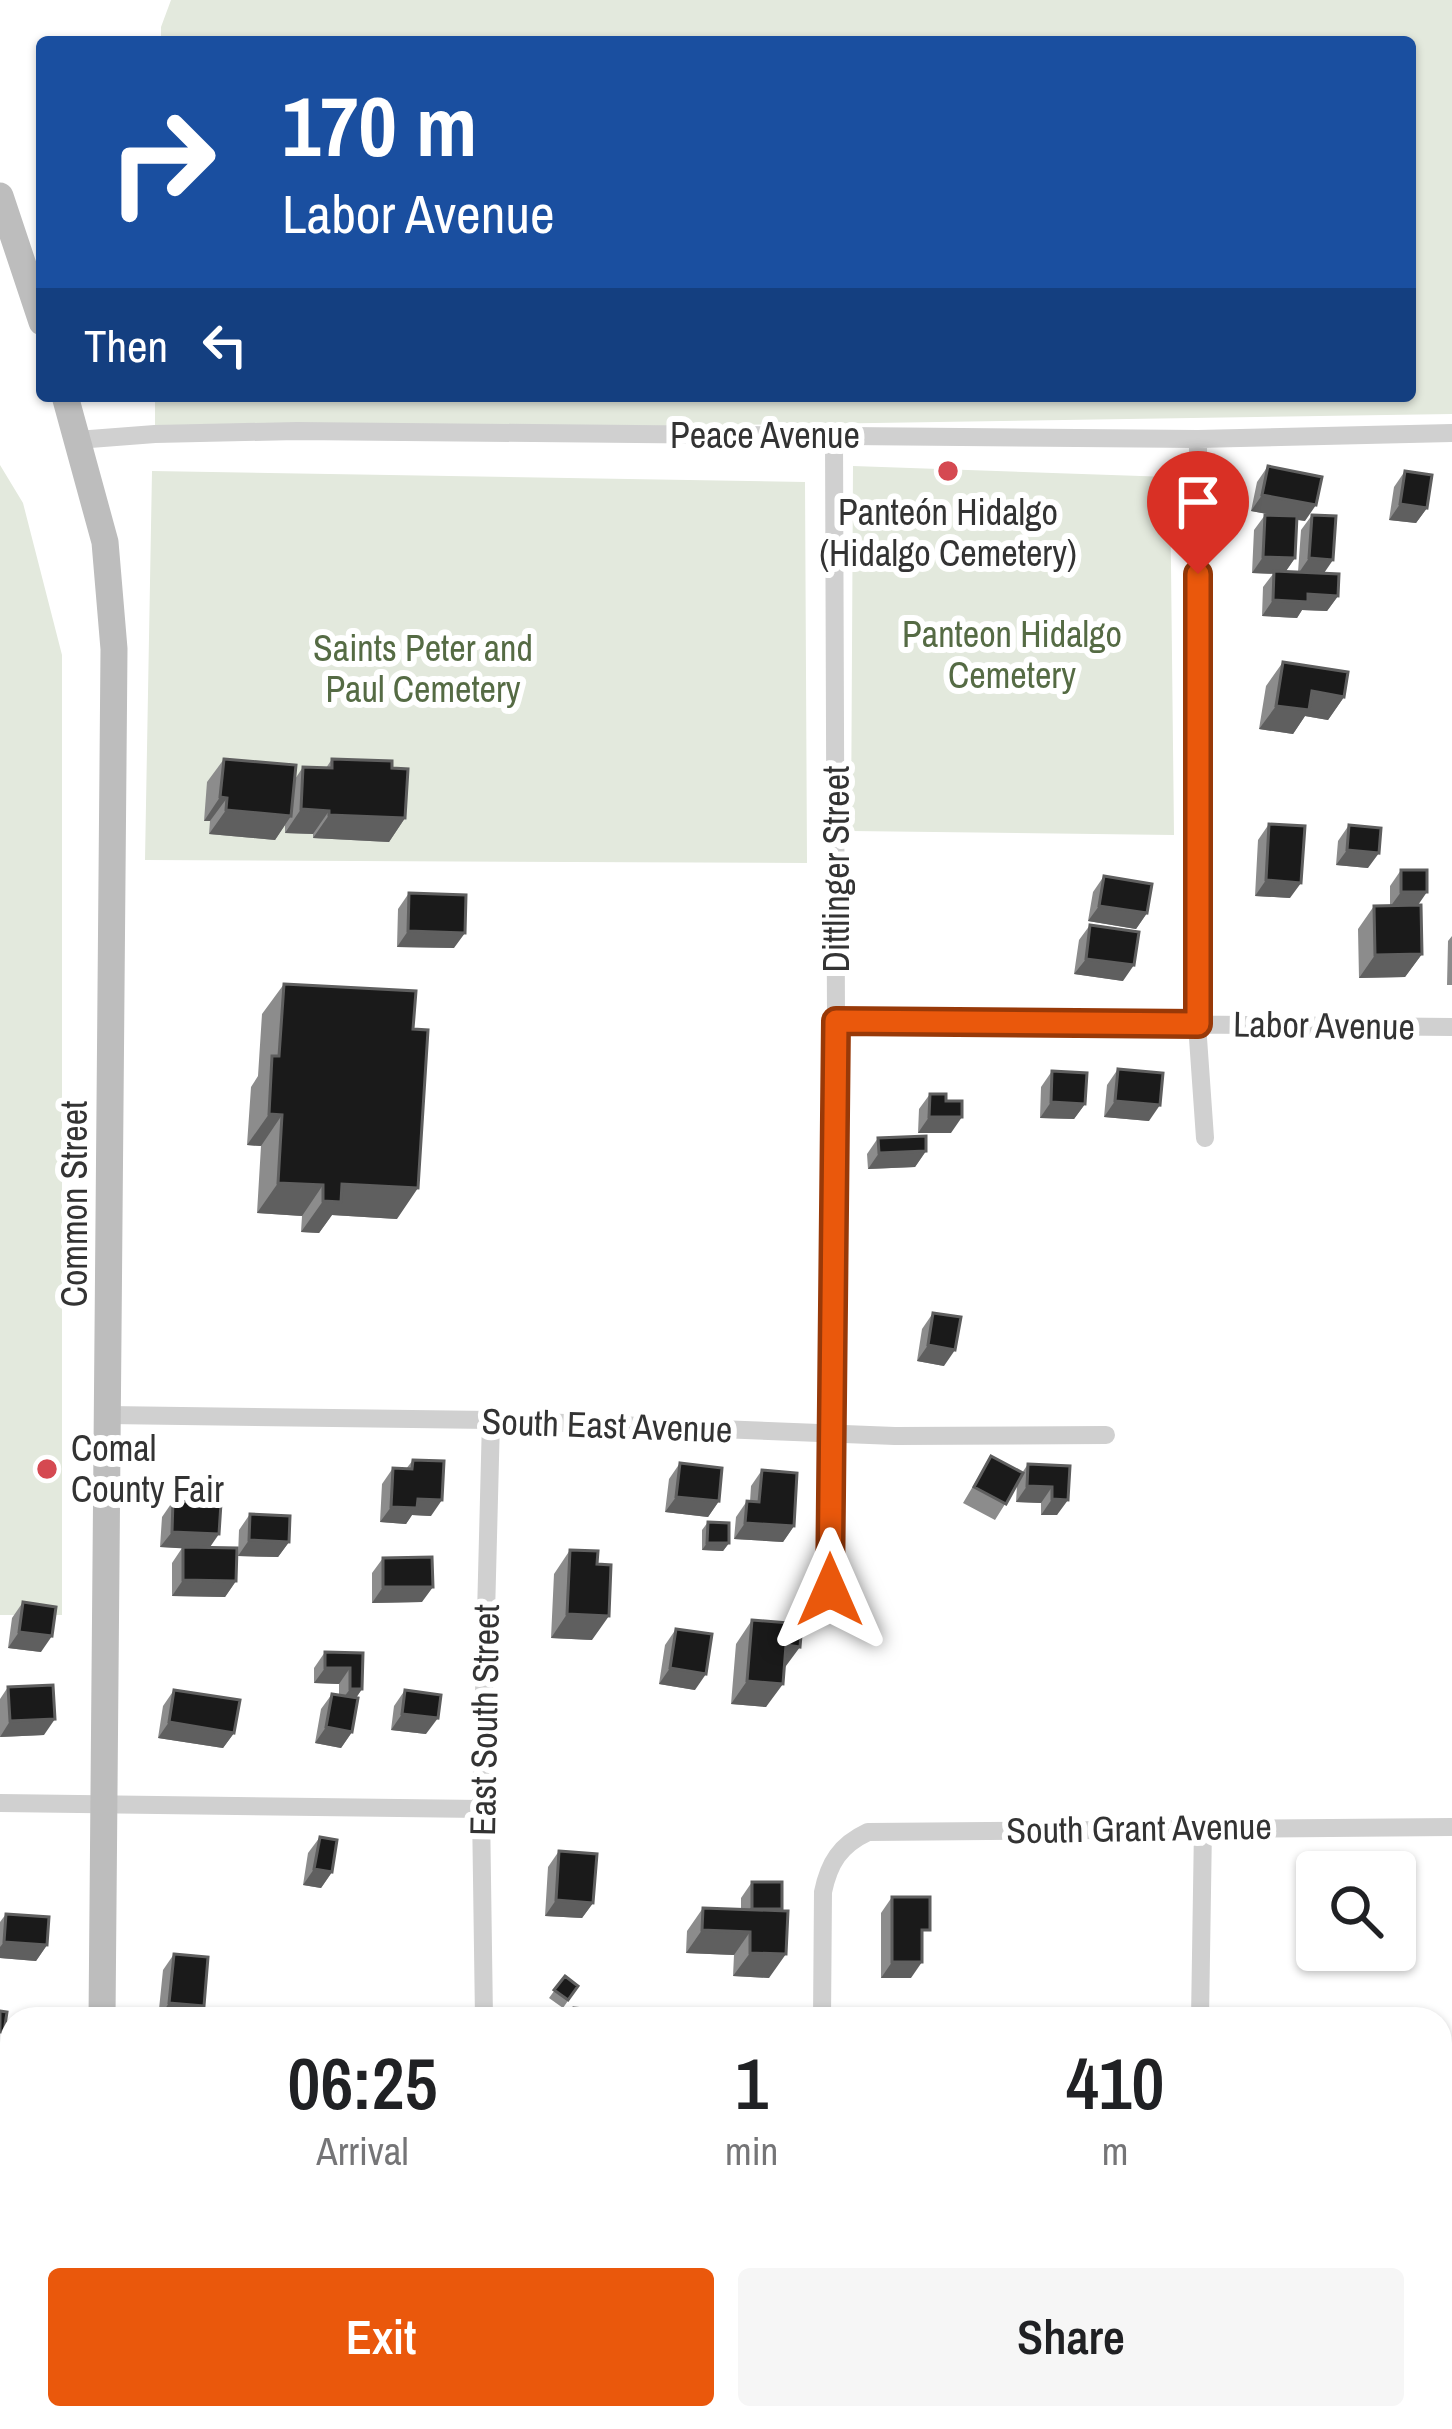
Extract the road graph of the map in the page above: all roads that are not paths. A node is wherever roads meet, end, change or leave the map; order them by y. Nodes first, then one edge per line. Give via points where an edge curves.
1 (0, 196) edge
2 (36, 304) edge
3 (67, 402) edge
4 (1452, 433) edge
5 (834, 436) junction
6 (77, 440) junction
7 (1198, 440) junction
8 (836, 1021) junction
9 (1198, 1024) junction
10 (1452, 1027) edge
11 (1205, 1138) dead end
12 (108, 1415) junction
13 (491, 1420) junction
14 (830, 1434) junction
15 (1106, 1435) dead end
16 (830, 1590) dead end
17 (105, 1802) junction
18 (0, 1803) edge
19 (481, 1809) junction
20 (1203, 1826) junction
21 (1452, 1827) edge
22 (102, 2007) edge
23 (484, 2007) edge
24 (823, 2007) edge
25 (1200, 2007) edge

1 - 2 main road
3 - 6 main road, Common Street
4 - 7 street, Peace Avenue
5 - 6 street, Peace Avenue via 297,431
5 - 7 street, Peace Avenue
5 - 8 street, Dittlinger Street
6 - 12 main road, Common Street via 105,542 114,649
7 - 9 street
8 - 9 street, Labor Avenue
8 - 14 street, Dittlinger Street
9 - 10 street, Labor Avenue
9 - 11 street
12 - 13 street, South East Avenue
12 - 17 main road, Common Street
13 - 14 street, South East Avenue
13 - 19 street, East South Street
14 - 15 street, South East Avenue
14 - 16 street, Dittlinger Street
17 - 18 street
17 - 19 street
17 - 22 main road, Common Street
19 - 23 street, East South Street
20 - 21 street, South Grant Avenue
20 - 24 street, South Grant Avenue via 868,1832 849,1841 823,1892
20 - 25 street

